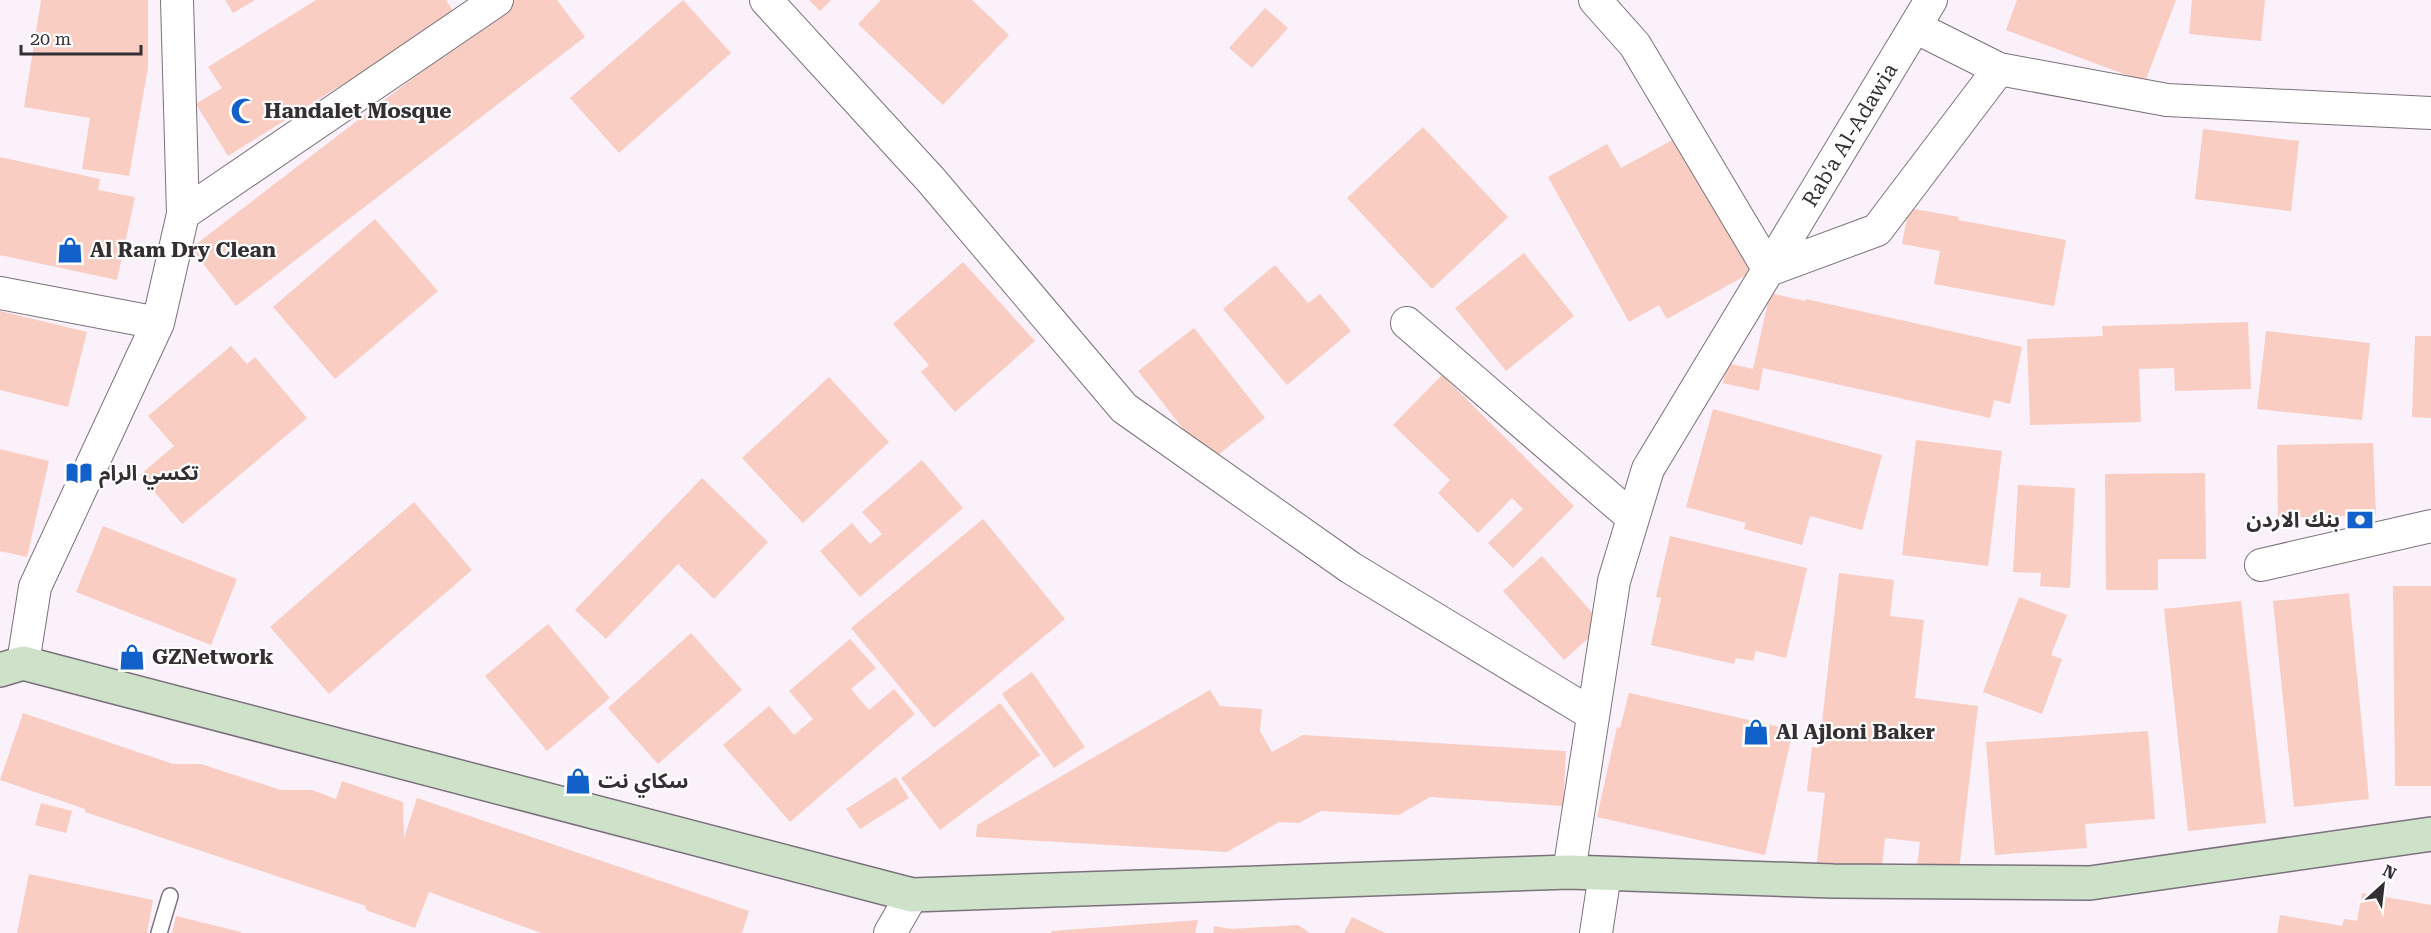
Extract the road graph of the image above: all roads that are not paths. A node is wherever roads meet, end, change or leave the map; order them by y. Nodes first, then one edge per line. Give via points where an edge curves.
1 (177, 0) edge
2 (497, 0) edge
3 (766, 0) edge
4 (1595, 0) edge
5 (1931, 0) edge
6 (1915, 27) junction
7 (1999, 69) junction
8 (2431, 113) edge
9 (183, 214) junction
10 (1768, 270) junction
11 (0, 292) edge
12 (158, 323) junction
13 (1407, 323) dead end
14 (1633, 518) junction
15 (2431, 526) edge
16 (2261, 565) dead end
17 (11, 667) edge
18 (1592, 714) junction
19 (2431, 834) edge
20 (1569, 872) junction
21 (1605, 874) junction
22 (912, 895) junction
23 (170, 896) dead end
24 (159, 933) edge
25 (890, 933) edge
26 (1596, 933) edge

1 - 9 street
2 - 9 street
3 - 18 street via 930,180 1124,408 1351,568
4 - 10 street via 1635,45
5 - 6 street, Rab'a Al-Adawia
6 - 7 street
6 - 10 street, Rab'a Al-Adawia
7 - 8 street via 2167,100
7 - 10 street via 1877,230
9 - 12 street
10 - 14 street, Rab'a Al-Adawia via 1648,469
11 - 12 street
12 - 17 street via 34,587
13 - 14 street
14 - 18 street, Rab'a Al-Adawia via 1614,581
15 - 16 street
17 - 22 street
18 - 20 street, Rab'a Al-Adawia
19 - 21 street via 2090,883
20 - 21 street
20 - 22 street
21 - 26 street
22 - 25 street
23 - 24 lane

